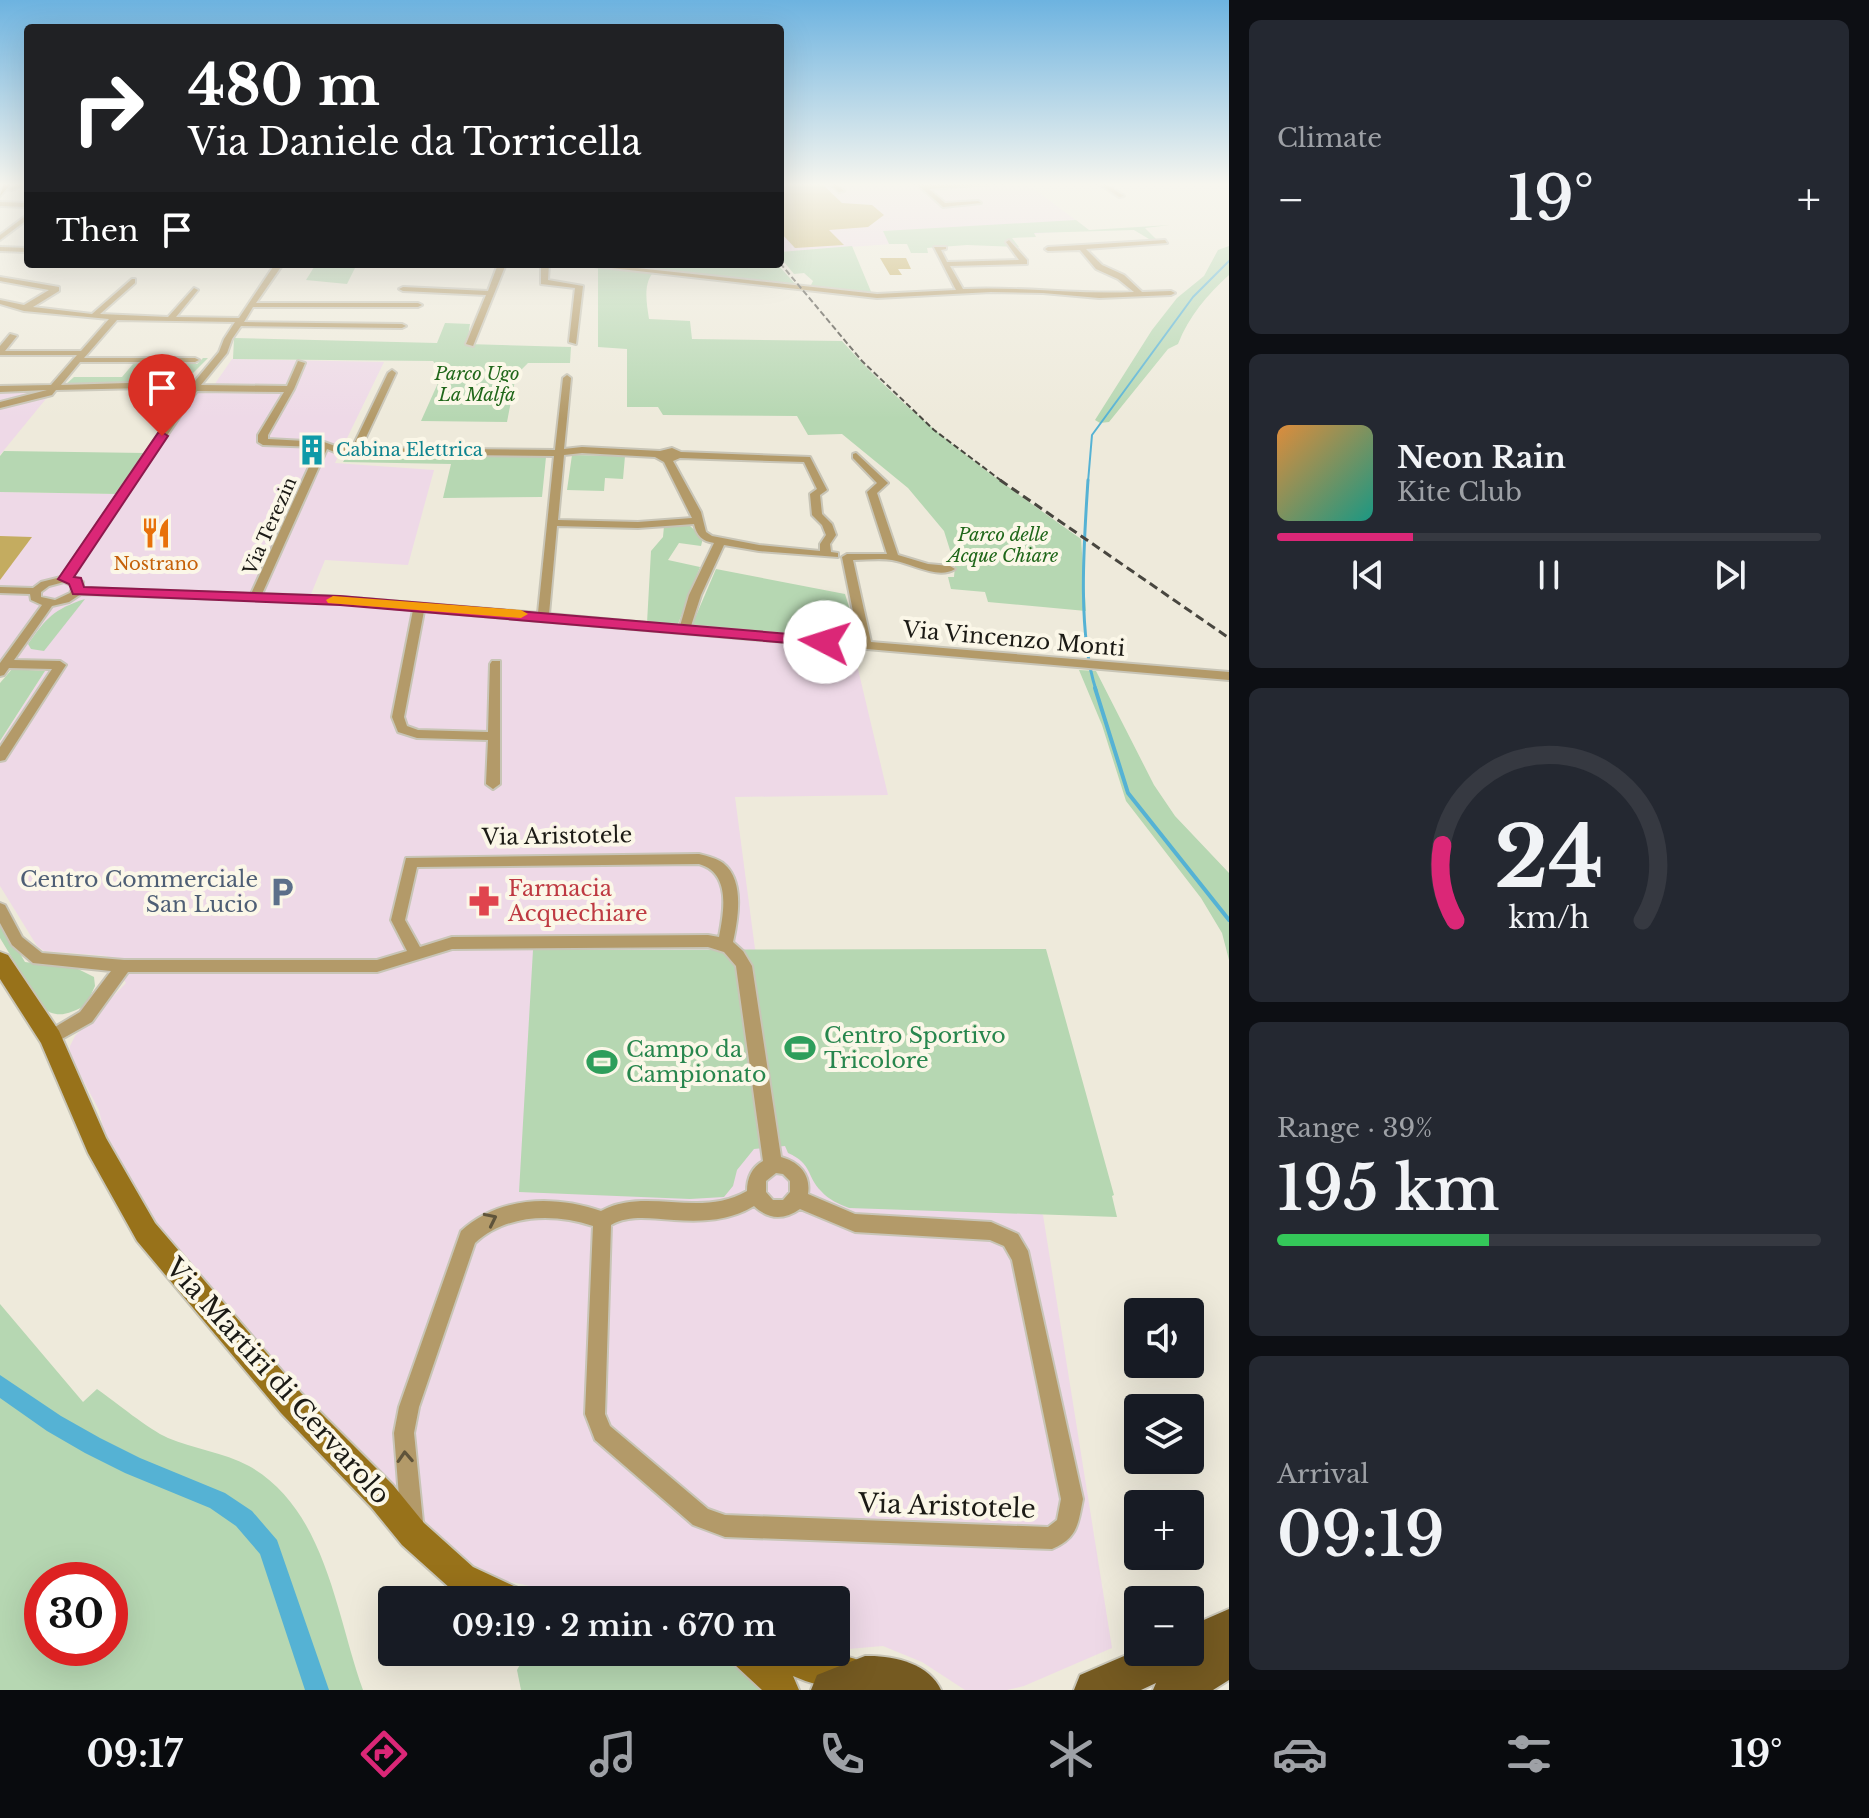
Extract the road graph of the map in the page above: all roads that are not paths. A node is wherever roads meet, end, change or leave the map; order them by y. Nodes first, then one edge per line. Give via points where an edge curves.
1 (1024, 262) edge
2 (1094, 262) edge
3 (945, 264) joint
4 (276, 268) edge
5 (500, 268) edge
6 (545, 268) edge
7 (615, 268) edge
8 (0, 279) edge
9 (132, 281) dead end
10 (403, 289) dead end
11 (194, 290) dead end
12 (960, 291) junction
13 (488, 293) junction
14 (1171, 293) dead end
15 (1140, 294) junction
16 (1, 304) edge
17 (252, 305) junction
18 (418, 305) dead end
19 (24, 309) junction
20 (96, 314) junction
21 (115, 317) junction
22 (171, 318) junction
23 (240, 322) junction
24 (402, 326) dead end
25 (13, 336) dead end
26 (573, 342) dead end
27 (470, 344) dead end
28 (0, 352) edge
29 (81, 356) junction
30 (195, 360) dead end
31 (301, 363) dead end
32 (392, 373) dead end
33 (567, 378) dead end
34 (196, 386) junction
35 (0, 389) edge
36 (54, 389) junction
37 (290, 389) junction
38 (0, 405) edge
39 (324, 445) junction
40 (355, 451) junction
41 (559, 453) junction
42 (669, 456) junction
43 (856, 456) dead end
44 (697, 521) junction
45 (552, 523) junction
46 (720, 542) junction
47 (826, 554) junction
48 (847, 557) junction
49 (893, 557) junction
50 (950, 569) dead end
51 (65, 579) junction
52 (0, 590) edge
53 (36, 591) junction
54 (78, 591) junction
55 (255, 598) junction
56 (49, 603) junction
57 (419, 606) junction
58 (543, 616) junction
59 (684, 630) junction
60 (866, 645) junction
61 (496, 664) dead end
62 (4, 668) edge
63 (1229, 676) edge
64 (494, 736) junction
65 (0, 757) edge
66 (493, 784) dead end
67 (0, 909) edge
68 (725, 944) junction
69 (416, 954) junction
70 (0, 961) edge
71 (124, 966) junction
72 (51, 1038) junction
73 (773, 1166) junction
74 (757, 1195) junction
75 (798, 1199) junction
76 (602, 1220) junction
77 (413, 1534) junction
78 (478, 1586) edge
79 (1229, 1629) edge
80 (1204, 1641) edge
81 (1229, 1657) edge
82 (763, 1666) edge
83 (809, 1666) edge
84 (1148, 1666) edge
85 (849, 1683) edge
86 (782, 1690) edge
87 (920, 1690) edge
88 (1095, 1690) edge
89 (1174, 1690) edge

1 - 3 street
2 - 15 street
3 - 12 street
4 - 17 street
5 - 13 street
6 - 26 street via 544,282 579,286
7 - 12 street via 841,294
8 - 19 street via 56,289
9 - 20 street
10 - 13 street
11 - 22 street
12 - 15 street
13 - 27 street
14 - 15 street
16 - 19 street
17 - 18 street
17 - 23 street
19 - 20 street
20 - 21 street
21 - 22 street
21 - 29 street
22 - 23 street
23 - 24 street
23 - 34 street via 228,339 232,352
25 - 28 street
28 - 29 street
29 - 30 street
29 - 36 street
31 - 37 street, Via Terezin
32 - 40 street
33 - 41 street
34 - 36 street
34 - 37 street
34 - 51 street
35 - 36 street
36 - 38 street
37 - 39 street, Via Terezin via 263,442
39 - 40 street
39 - 55 street, Via Terezin
40 - 41 street
41 - 42 street
41 - 45 street
42 - 44 street
42 - 47 street via 807,459 822,490 815,494 817,515 831,535
43 - 49 street via 883,483 872,492
44 - 45 street
44 - 46 street via 701,533
45 - 58 street
46 - 47 street
46 - 59 street
47 - 48 street
48 - 49 street
48 - 60 street
49 - 50 street
51 - 53 street
51 - 54 street via 76,581
52 - 53 street
53 - 56 street via 35,598
54 - 55 street, Via Vincenzo Monti
54 - 56 street
55 - 57 street, Via Vincenzo Monti
56 - 62 street
57 - 58 street, Via Vincenzo Monti
57 - 64 street via 399,725 417,734
58 - 59 street, Via Vincenzo Monti
59 - 60 street, Via Vincenzo Monti
60 - 63 street, Via Vincenzo Monti
61 - 64 street
62 - 65 street via 60,665
64 - 66 street
67 - 71 street via 17,941 38,959
68 - 69 street via 452,943
68 - 69 street, Via Aristotele via 732,914 726,876 717,865 699,859 411,862 398,920
68 - 73 street via 744,966
69 - 71 street via 377,966
70 - 72 main road, Via Martiri di Cervarolo
71 - 72 street via 86,1017
72 - 77 main road, Via Martiri di Cervarolo via 97,1145 146,1232 291,1403
73 - 74 street via 757,1176
73 - 75 street via 798,1179
74 - 75 street, Via Aristotele via 774,1208
74 - 76 street via 722,1213 617,1211
75 - 76 street, Via Aristotele via 855,1223 991,1231 1011,1240 1021,1258 1072,1499 1067,1526 1052,1538 725,1526 701,1517 597,1424
77 -> 76 street via 404,1433 468,1237 483,1222 511,1211 578,1211
77 - 78 main road, Via Martiri di Cervarolo
79 - 80 main road
81 - 89 main road
82 - 86 main road
83 - 85 main road
84 - 88 main road
85 - 87 main road via 895,1678

